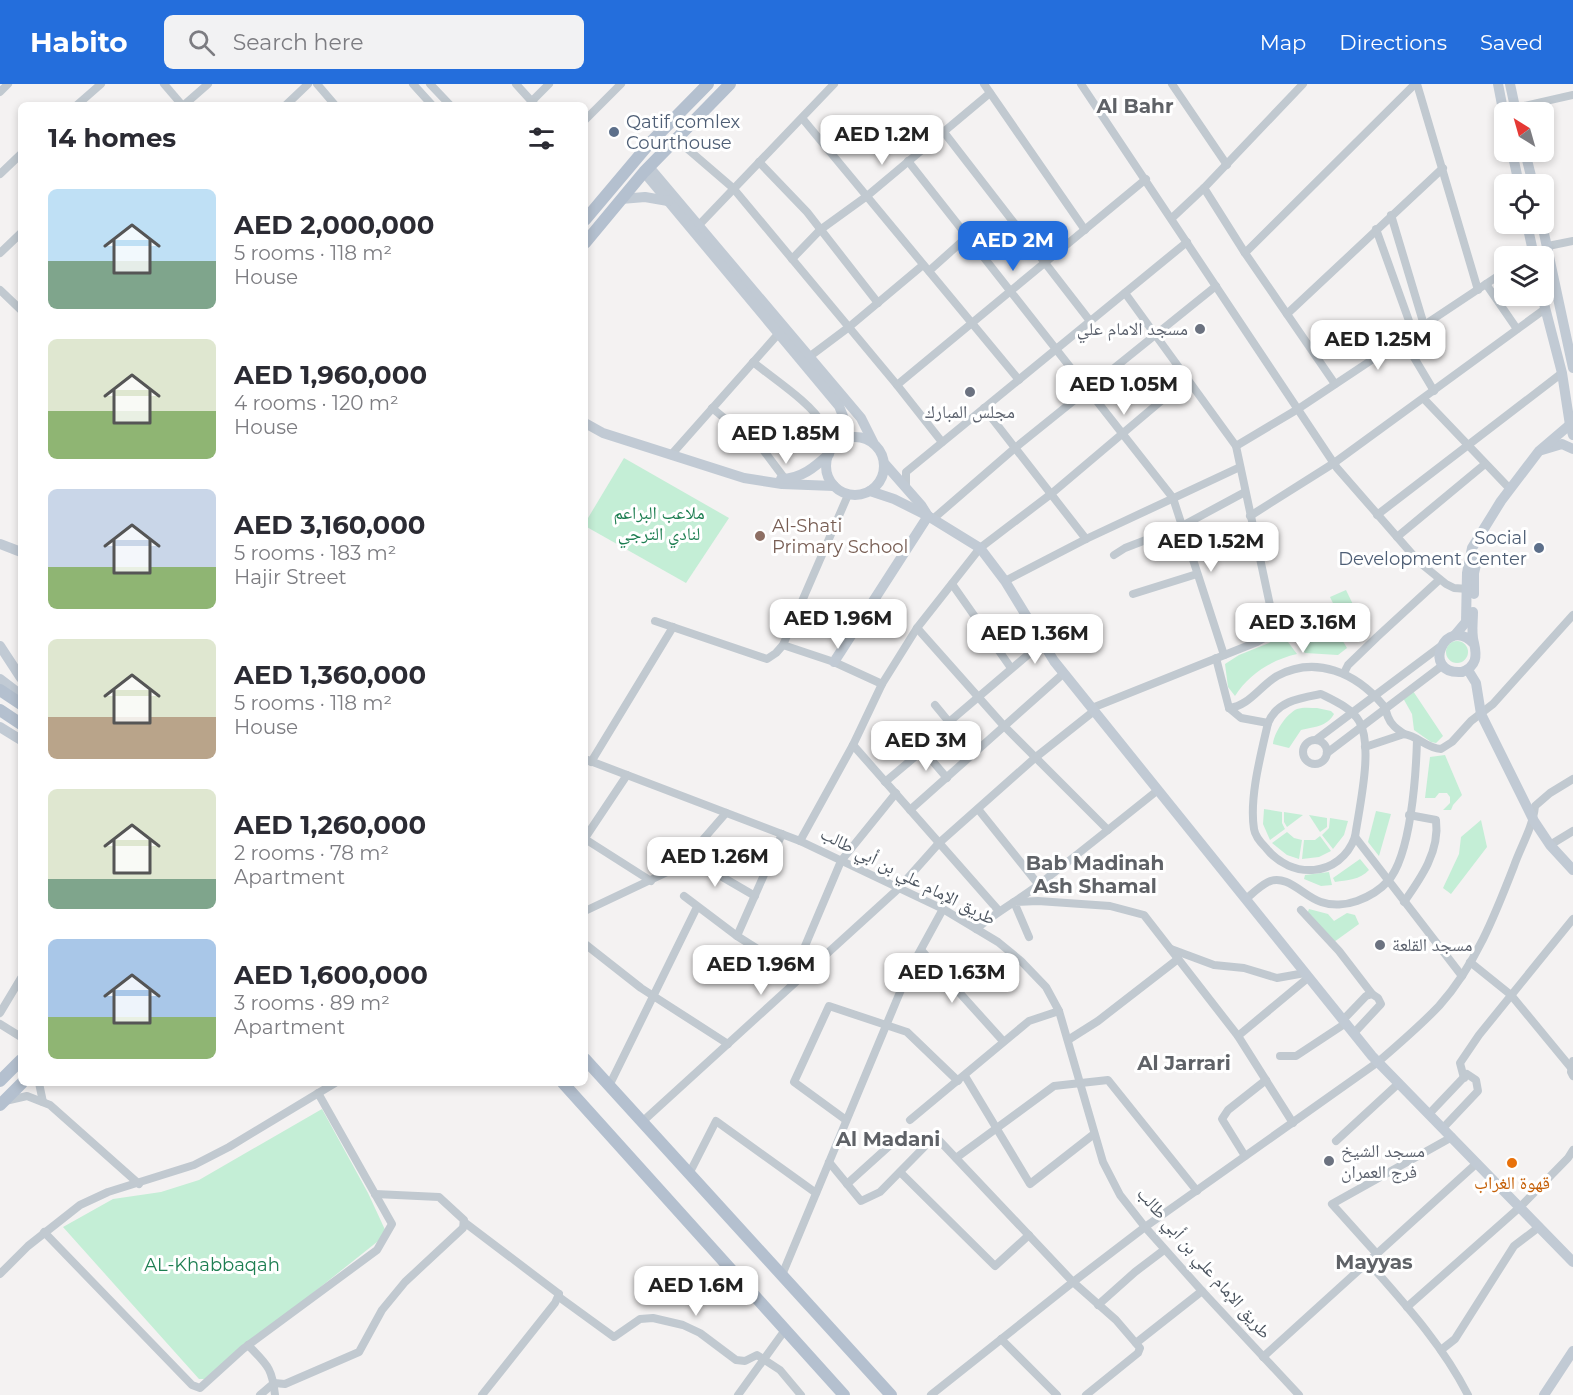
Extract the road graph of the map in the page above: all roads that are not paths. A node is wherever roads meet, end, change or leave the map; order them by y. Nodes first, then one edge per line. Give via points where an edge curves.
1 (8, 84) edge
2 (101, 84) edge
3 (164, 84) edge
4 (208, 84) edge
5 (308, 84) edge
6 (316, 84) edge
7 (413, 84) edge
8 (430, 84) edge
9 (516, 84) edge
10 (549, 84) edge
11 (621, 84) edge
12 (708, 84) edge
13 (729, 84) edge
14 (834, 84) edge
15 (984, 84) edge
16 (1081, 84) edge
17 (1172, 84) edge
18 (1303, 84) edge
19 (1416, 84) edge
20 (1498, 84) edge
21 (1510, 84) edge
22 (0, 92) edge
23 (990, 93) junction
24 (1573, 96) edge
25 (83, 102) edge
26 (180, 102) edge
27 (187, 102) edge
28 (289, 102) edge
29 (332, 102) edge
30 (429, 102) edge
31 (447, 102) edge
32 (532, 102) edge
33 (534, 102) edge
34 (1501, 102) edge
35 (1514, 102) edge
36 (1549, 102) edge
37 (588, 117) edge
38 (802, 118) junction
39 (944, 130) junction
40 (676, 139) junction
41 (18, 157) edge
42 (908, 161) junction
43 (759, 162) junction
44 (1227, 165) junction
45 (1443, 168) junction
46 (647, 169) junction
47 (0, 174) edge
48 (1146, 179) junction
49 (733, 188) junction
50 (1204, 188) junction
51 (867, 196) junction
52 (621, 199) junction
53 (668, 201) junction
54 (1391, 215) junction
55 (588, 216) edge
56 (1172, 218) junction
57 (699, 225) junction
58 (1376, 228) junction
59 (820, 230) junction
60 (1085, 230) junction
61 (1545, 234) edge
62 (18, 236) edge
63 (967, 237) junction
64 (588, 239) edge
65 (1573, 241) edge
66 (1187, 242) junction
67 (1548, 246) joint
68 (0, 253) edge
69 (1245, 253) junction
70 (792, 259) junction
71 (1045, 262) junction
72 (926, 268) junction
73 (1554, 275) edge
74 (1494, 279) edge
75 (1486, 284) junction
76 (1216, 286) junction
77 (0, 290) edge
78 (1478, 290) junction
79 (1010, 291) junction
80 (1125, 293) junction
81 (878, 303) junction
82 (1544, 306) edge
83 (18, 307) edge
84 (1545, 309) junction
85 (1287, 314) junction
86 (1090, 321) junction
87 (972, 323) junction
88 (1424, 325) junction
89 (849, 327) junction
90 (1517, 329) junction
91 (1413, 332) junction
92 (779, 333) junction
93 (1155, 335) junction
94 (1403, 339) junction
95 (1056, 350) junction
96 (809, 357) junction
97 (753, 362) junction
98 (1573, 368) edge
99 (1562, 373) junction
100 (1187, 379) junction
101 (1019, 380) junction
102 (1335, 384) junction
103 (897, 385) junction
104 (1088, 390) junction
105 (1434, 391) junction
106 (1424, 399) junction
107 (712, 408) junction
108 (984, 408) junction
109 (1298, 408) junction
110 (822, 424) dead end
111 (588, 425) edge
112 (1572, 427) edge
113 (1123, 435) junction
114 (845, 438) junction
115 (873, 442) junction
116 (942, 442) junction
117 (1236, 446) junction
118 (1467, 446) junction
119 (1015, 448) junction
120 (1573, 449) edge
121 (1539, 451) junction
122 (829, 453) junction
123 (671, 455) junction
124 (1334, 463) junction
125 (885, 464) junction
126 (1485, 464) junction
127 (1240, 467) junction
128 (744, 478) junction
129 (785, 479) junction
130 (834, 486) junction
131 (906, 489) junction
132 (1510, 489) junction
133 (870, 491) junction
134 (1245, 492) junction
135 (1051, 494) junction
136 (848, 495) junction
137 (1173, 498) junction
138 (1377, 515) junction
139 (1250, 516) junction
140 (931, 518) junction
141 (1182, 526) junction
142 (1397, 537) junction
143 (1478, 537) junction
144 (1086, 539) junction
145 (0, 544) edge
146 (980, 548) junction
147 (18, 551) edge
148 (1114, 555) dead end
149 (1197, 574) junction
150 (1439, 580) junction
151 (1005, 581) junction
152 (952, 584) junction
153 (1467, 589) junction
154 (1133, 594) dead end
155 (1573, 615) edge
156 (655, 621) dead end
157 (673, 627) junction
158 (917, 628) junction
159 (1455, 635) junction
160 (1043, 642) junction
161 (1474, 644) junction
162 (783, 645) junction
163 (0, 646) edge
164 (1441, 646) junction
165 (1224, 655) junction
166 (1216, 658) junction
167 (1476, 659) junction
168 (834, 662) junction
169 (1443, 665) junction
170 (1011, 668) junction
171 (1468, 670) junction
172 (18, 673) edge
173 (1064, 673) junction
174 (1344, 673) junction
175 (0, 679) edge
176 (882, 684) junction
177 (0, 690) edge
178 (18, 693) edge
179 (979, 696) junction
180 (1375, 696) junction
181 (18, 702) edge
182 (935, 705) dead end
183 (1228, 708) junction
184 (1386, 708) junction
185 (0, 710) edge
186 (1093, 710) junction
187 (1352, 714) junction
188 (1484, 715) junction
189 (18, 722) edge
190 (949, 722) junction
191 (1268, 723) junction
192 (1004, 726) junction
193 (1362, 726) junction
194 (0, 727) edge
195 (1404, 734) junction
196 (18, 738) edge
197 (1317, 739) junction
198 (1418, 740) junction
199 (853, 745) junction
200 (1365, 747) junction
201 (923, 750) junction
202 (1327, 753) junction
203 (1036, 758) junction
204 (588, 761) edge
205 (627, 775) junction
206 (947, 778) junction
207 (1573, 779) edge
208 (885, 782) junction
209 (1158, 790) junction
210 (896, 793) junction
211 (978, 809) junction
212 (910, 810) junction
213 (726, 813) junction
214 (1409, 815) junction
215 (1534, 822) junction
216 (1108, 830) junction
217 (1573, 831) edge
218 (588, 834) edge
219 (782, 834) junction
220 (1355, 837) junction
221 (588, 841) edge
222 (800, 841) junction
223 (939, 843) junction
224 (1550, 845) junction
225 (688, 857) junction
226 (841, 861) junction
227 (1573, 870) edge
228 (651, 881) junction
229 (1388, 881) junction
230 (1038, 884) junction
231 (898, 889) junction
232 (684, 896) dead end
233 (755, 896) junction
234 (1246, 899) junction
235 (1014, 902) junction
236 (1404, 902) junction
237 (697, 907) junction
238 (943, 909) junction
239 (588, 910) edge
240 (1301, 910) dead end
241 (999, 911) junction
242 (1573, 919) edge
243 (976, 929) junction
244 (737, 936) junction
245 (1029, 937) dead end
246 (588, 946) edge
247 (1171, 949) junction
248 (921, 950) junction
249 (1178, 959) junction
250 (1470, 962) junction
251 (794, 972) junction
252 (1307, 975) junction
253 (1462, 976) junction
254 (797, 981) junction
255 (18, 983) edge
256 (1372, 994) junction
257 (1511, 994) junction
258 (654, 996) junction
259 (1059, 1011) junction
260 (0, 1012) edge
261 (1345, 1022) junction
262 (0, 1024) edge
263 (886, 1025) junction
264 (1354, 1033) junction
265 (18, 1035) edge
266 (1238, 1036) junction
267 (1068, 1040) junction
268 (1003, 1041) junction
269 (728, 1044) junction
270 (1280, 1056) dead end
271 (588, 1062) edge
272 (1378, 1062) junction
273 (18, 1063) edge
274 (1573, 1069) edge
275 (1464, 1078) junction
276 (961, 1079) junction
277 (1266, 1080) junction
278 (0, 1081) edge
279 (1399, 1083) junction
280 (1081, 1084) junction
281 (19, 1086) edge
282 (40, 1086) edge
283 (330, 1086) edge
284 (566, 1086) edge
285 (609, 1086) junction
286 (318, 1093) junction
287 (43, 1102) junction
288 (2, 1103) edge
289 (1429, 1114) junction
290 (846, 1120) junction
291 (910, 1120) dead end
292 (642, 1122) junction
293 (1293, 1123) junction
294 (1443, 1128) junction
295 (997, 1129) junction
296 (1094, 1134) junction
297 (1452, 1137) junction
298 (898, 1138) dead end
299 (1336, 1141) dead end
300 (1573, 1150) edge
301 (1245, 1156) junction
302 (956, 1158) junction
303 (829, 1162) junction
304 (1477, 1162) junction
305 (900, 1172) junction
306 (689, 1174) junction
307 (139, 1184) junction
308 (848, 1184) junction
309 (1197, 1191) junction
310 (816, 1193) junction
311 (375, 1194) junction
312 (1520, 1207) junction
313 (464, 1222) junction
314 (1145, 1227) junction
315 (1539, 1227) junction
316 (44, 1232) junction
317 (1029, 1235) junction
318 (1164, 1250) junction
319 (1376, 1253) junction
320 (1367, 1261) junction
321 (1573, 1262) edge
322 (0, 1274) edge
323 (782, 1275) junction
324 (1073, 1282) junction
325 (1202, 1292) junction
326 (559, 1294) junction
327 (1098, 1305) junction
328 (1407, 1306) junction
329 (785, 1330) junction
330 (1001, 1339) junction
331 (1136, 1343) junction
332 (248, 1345) junction
333 (1441, 1350) junction
334 (1573, 1351) edge
335 (1263, 1357) junction
336 (763, 1360) junction
337 (274, 1383) junction
338 (260, 1395) edge
339 (275, 1395) edge
340 (482, 1395) edge
341 (738, 1395) edge
342 (801, 1395) edge
343 (844, 1395) edge
344 (891, 1395) edge
345 (931, 1395) edge
346 (1057, 1395) edge
347 (1086, 1395) edge
348 (1299, 1395) edge
349 (1468, 1395) edge
350 (1544, 1395) edge

1 - 22 street
2 - 25 street
3 - 26 street
4 - 27 street
5 - 28 street
6 - 29 street
7 - 30 street
8 - 31 street
9 - 32 street
10 - 33 street
11 - 37 street
12 - 55 main road via 649,144
13 - 40 main road
14 - 38 street
15 - 23 street
16 - 48 street
17 - 44 street
18 - 44 street
19 - 45 street
19 - 69 street
20 - 34 street
21 - 35 street
23 - 39 street
23 - 60 street
24 - 36 street
38 - 43 street
38 - 51 street
39 - 42 street
39 - 71 street
40 - 46 main road
40 - 49 street
41 - 47 street
42 - 51 street
42 - 63 street
43 - 49 street
43 - 59 street
44 - 50 street
45 - 54 street
45 - 78 street
46 - 52 main road
46 - 53 street
46 - 57 street
48 - 56 street
48 - 60 street
49 - 57 street
49 - 70 street
50 - 56 street
50 - 69 street
51 - 59 street
51 - 72 street
52 - 53 street via 645,197
52 - 64 main road
53 - 92 street
54 - 58 street
54 - 88 street
56 - 66 street
57 - 96 street
58 - 85 street
58 - 91 street
59 - 70 street
59 - 81 street
60 - 71 street
61 - 67 street
62 - 68 street
63 - 72 street
63 - 79 street
65 - 67 street
66 - 76 street
66 - 80 street
69 - 85 street
70 - 89 street
71 - 79 street
71 - 86 street
72 - 81 street
72 - 87 street
73 - 98 street
74 - 75 street
75 - 78 street
75 - 90 street
76 - 93 street
76 - 109 street
77 - 83 street
78 - 88 street
79 - 87 street
79 - 95 street
80 - 86 street
80 - 93 street
81 - 89 street
82 - 84 street
84 - 90 street
84 - 99 street
85 - 102 street
86 - 95 street
87 - 101 street
87 - 103 street
88 - 91 street
89 - 96 street
89 - 103 street
90 - 105 street
91 - 94 street
92 - 97 street
92 - 114 street via 839,406 845,421
93 - 100 street
93 - 104 street
94 - 102 street
94 - 105 street
95 - 101 street
95 - 104 street
96 - 115 street via 861,418
97 - 107 street
97 - 110 street via 819,416
99 - 112 street
99 - 118 street
100 - 113 street
100 - 117 street
101 - 108 street
102 - 109 street
103 - 116 street
104 - 113 street
104 - 119 street
105 - 106 street
106 - 118 street
106 - 124 street
107 - 123 street
107 - 129 street via 764,451
108 - 116 street
108 - 119 street
109 - 117 street
109 - 124 street
111 - 123 street
112 - 121 street
113 - 135 street
113 - 137 street
114 - 115 street via 859,436
114 - 122 street
115 - 125 street
116 - 131 street via 906,472
117 - 127 street
118 - 126 street
118 - 138 street
119 - 135 street
119 - 140 street
120 - 121 street via 1562,444
121 - 132 street
122 - 129 street via 812,469
122 - 130 street via 826,467
123 - 128 street
124 - 138 street
124 - 139 street
125 - 131 street
125 - 133 street via 881,480
126 - 132 street
126 - 142 street
127 - 134 street
127 - 137 street
128 - 129 street
128 - 130 street
130 - 136 street
131 - 140 street
132 - 143 street
133 - 136 street
133 - 140 street
134 - 139 street
134 - 141 street
135 - 144 street
135 - 146 street
136 - 162 street
137 - 141 street
137 - 144 street
138 - 142 street
139 - 165 street via 1274,624 1270,634
140 - 146 street
140 - 168 street
141 - 148 street
141 - 149 street
142 - 150 street
143 - 153 street via 1470,556
143 - 161 street
144 - 151 street
145 - 147 street
146 - 151 street
146 - 152 street
149 - 154 street
149 - 165 street
150 - 153 street via 1454,588
150 - 174 street
151 - 160 street
152 - 158 street
152 - 170 street
153 - 159 street via 1466,622
155 - 188 street
156 - 157 street
157 - 162 street via 767,659
157 - 204 street
158 - 176 street
158 - 179 street
159 - 161 street
159 - 164 street
160 - 170 street
160 - 173 street
161 - 167 street
162 - 168 street
163 - 172 street
164 - 169 street
164 - 180 street
165 - 166 street
166 - 183 street
166 - 186 street
167 - 171 street
167 - 188 street
168 - 176 street
169 - 171 street via 1456,673
169 - 184 street
170 - 179 street
171 - 188 street via 1476,683
173 - 186 street
173 - 192 street
174 - 180 street
174 - 183 street via 1313,666 1293,668 1238,707
175 - 178 street
176 - 199 street
177 - 181 main road
179 - 190 street
179 - 192 street
180 - 184 street
180 - 187 street
182 - 190 street
183 - 191 street via 1241,718
184 - 193 street
184 - 195 street via 1388,717
185 - 189 main road
186 - 203 street
186 - 209 street
187 - 191 street via 1321,694 1283,705
187 - 193 street
187 - 197 street
188 - 198 street via 1471,721 1442,749 1433,749
188 - 215 street
190 - 201 street
191 - 220 street via 1255,785 1254,831 1261,843 1274,859 1303,871 1328,867 1351,847
192 - 203 street
192 - 206 street
193 - 200 street
193 - 202 street
194 - 196 street
195 - 198 street
195 - 200 street
197 - 202 street via 1324,742
197 - 202 street via 1304,746 1306,760 1320,763
198 - 214 street
199 - 208 street
199 - 222 street
200 - 220 street
201 - 206 street
201 - 208 street
203 - 211 street
203 - 216 street
204 - 205 street, طريق الإمام علي بن أبي طالب
205 - 213 street, طريق الإمام علي بن أبي طالب
205 - 218 street
206 - 212 street
207 - 215 street via 1535,806
208 - 210 street
209 - 216 street
209 - 234 street
210 - 212 street
210 - 226 street
211 - 223 street
211 - 230 street
212 - 223 street
213 - 219 street, طريق الإمام علي بن أبي طالب
213 - 225 street
214 - 229 street via 1399,861
214 - 236 street via 1436,820 1437,829 1429,863
215 - 224 street
215 - 250 street via 1491,924
216 - 230 street
217 - 224 street
219 - 222 street, طريق الإمام علي بن أبي طالب
219 - 233 street
220 - 229 street
221 - 228 street
222 - 226 street, طريق الإمام علي بن أبي طالب
223 - 231 street
223 - 241 street
224 - 227 street
225 - 228 street via 680,866
225 - 233 street
226 - 231 street, طريق الإمام علي بن أبي طالب
226 - 251 street
228 - 239 street
229 - 234 street via 1364,899 1351,903 1320,902 1277,880
229 - 236 street
230 - 235 street
231 - 238 street, طريق الإمام علي بن أبي طالب
231 - 254 street
232 - 237 street
233 - 244 street
234 - 252 street
235 - 241 street
235 - 245 street
235 - 247 street via 1110,906 1144,915
236 - 253 street
237 - 244 street
237 - 258 street
238 - 243 street, طريق الإمام علي بن أبي طالب
238 - 248 street
240 - 256 street
241 - 243 street
242 - 257 street
243 - 259 street, طريق الإمام علي بن أبي طالب via 1021,961 1046,987
244 - 251 street
246 - 258 street
247 - 249 street
247 - 252 street via 1214,965 1244,968 1277,978
248 - 263 street
248 - 268 street
249 - 266 street
249 - 267 street
250 - 253 street
250 - 257 street
251 - 254 street
252 - 261 street
252 - 266 street
253 - 272 street via 1439,1006
254 - 269 street
255 - 260 street
256 - 261 street
256 - 264 street via 1381,1005
257 - 274 street
257 - 275 street via 1460,1063
258 - 269 street
258 - 285 street
259 - 267 street, طريق الإمام علي بن أبي طالب
259 - 268 street via 1029,1021
261 - 264 street
261 - 270 street via 1296,1056
262 - 265 street
263 - 276 street via 907,1032
263 - 290 street
263 - 290 street via 829,1006 794,1082
264 - 272 street
266 - 277 street
267 - 280 street, طريق الإمام علي بن أبي طالب
268 - 276 street
269 - 292 street
271 - 285 main road
272 - 279 street
272 - 293 street
273 - 278 main road
275 - 289 street
275 - 294 street via 1467,1074 1476,1080 1478,1091
276 - 291 street
276 - 295 street
277 - 293 street
277 - 301 street via 1222,1119
279 - 289 street
279 - 299 street
280 - 295 street via 1054,1086
280 - 296 street, طريق الإمام علي بن أبي طالب
280 - 309 street via 1108,1080
281 - 288 main road
282 - 287 street
283 - 286 street
284 - 329 main road
285 - 292 main road
286 - 307 street via 194,1165
286 - 311 street
287 - 288 street via 27,1096
287 - 307 street
289 - 294 street
290 - 303 street
292 - 306 main road
293 - 301 street
294 - 297 street
295 - 296 street via 1030,1184
295 - 302 street
296 - 314 street, طريق الإمام علي بن أبي طالب via 1120,1195
297 - 304 street
297 - 319 street via 1332,1204
298 - 308 street
300 - 312 street
301 - 309 street
302 - 305 street via 935,1136
302 - 317 street
303 - 308 street
303 - 310 street
304 - 312 street
304 - 319 street
305 - 308 street via 880,1192 861,1201
305 - 317 street via 995,1266
306 - 310 street via 716,1121
306 - 323 main road
307 - 316 street via 80,1205
309 - 314 street
310 - 323 street
311 - 313 street via 439,1197
311 - 332 street via 392,1224 377,1250
312 - 315 street
312 - 328 street
313 - 326 street
313 - 337 street via 463,1228 405,1282 382,1310 359,1352 285,1384
314 - 318 street, طريق الإمام علي بن أبي طالب
314 - 324 street
315 - 321 street
315 - 333 street via 1514,1246 1455,1339
316 - 322 street
316 - 332 street via 192,1385 201,1388
317 - 324 street
318 - 325 street, طريق الإمام علي بن أبي طالب
318 - 327 street
319 - 320 street
320 - 328 street
320 - 335 street
323 - 344 main road
324 - 327 street
324 - 330 street
325 - 331 street
325 - 335 street, طريق الإمام علي بن أبي طالب
326 - 336 street via 614,1337 640,1319 653,1318 700,1333 736,1360 757,1355
326 - 340 street
327 - 331 street
328 - 333 street
329 - 336 street
329 - 343 main road
330 - 345 street
330 - 346 street
331 - 347 street via 1140,1347 1138,1353
332 - 337 street via 269,1367
333 - 349 street
334 - 350 street
335 - 348 street, طريق الإمام علي بن أبي طالب
336 - 341 street
336 - 342 street via 780,1370
337 - 338 street
337 - 339 street

